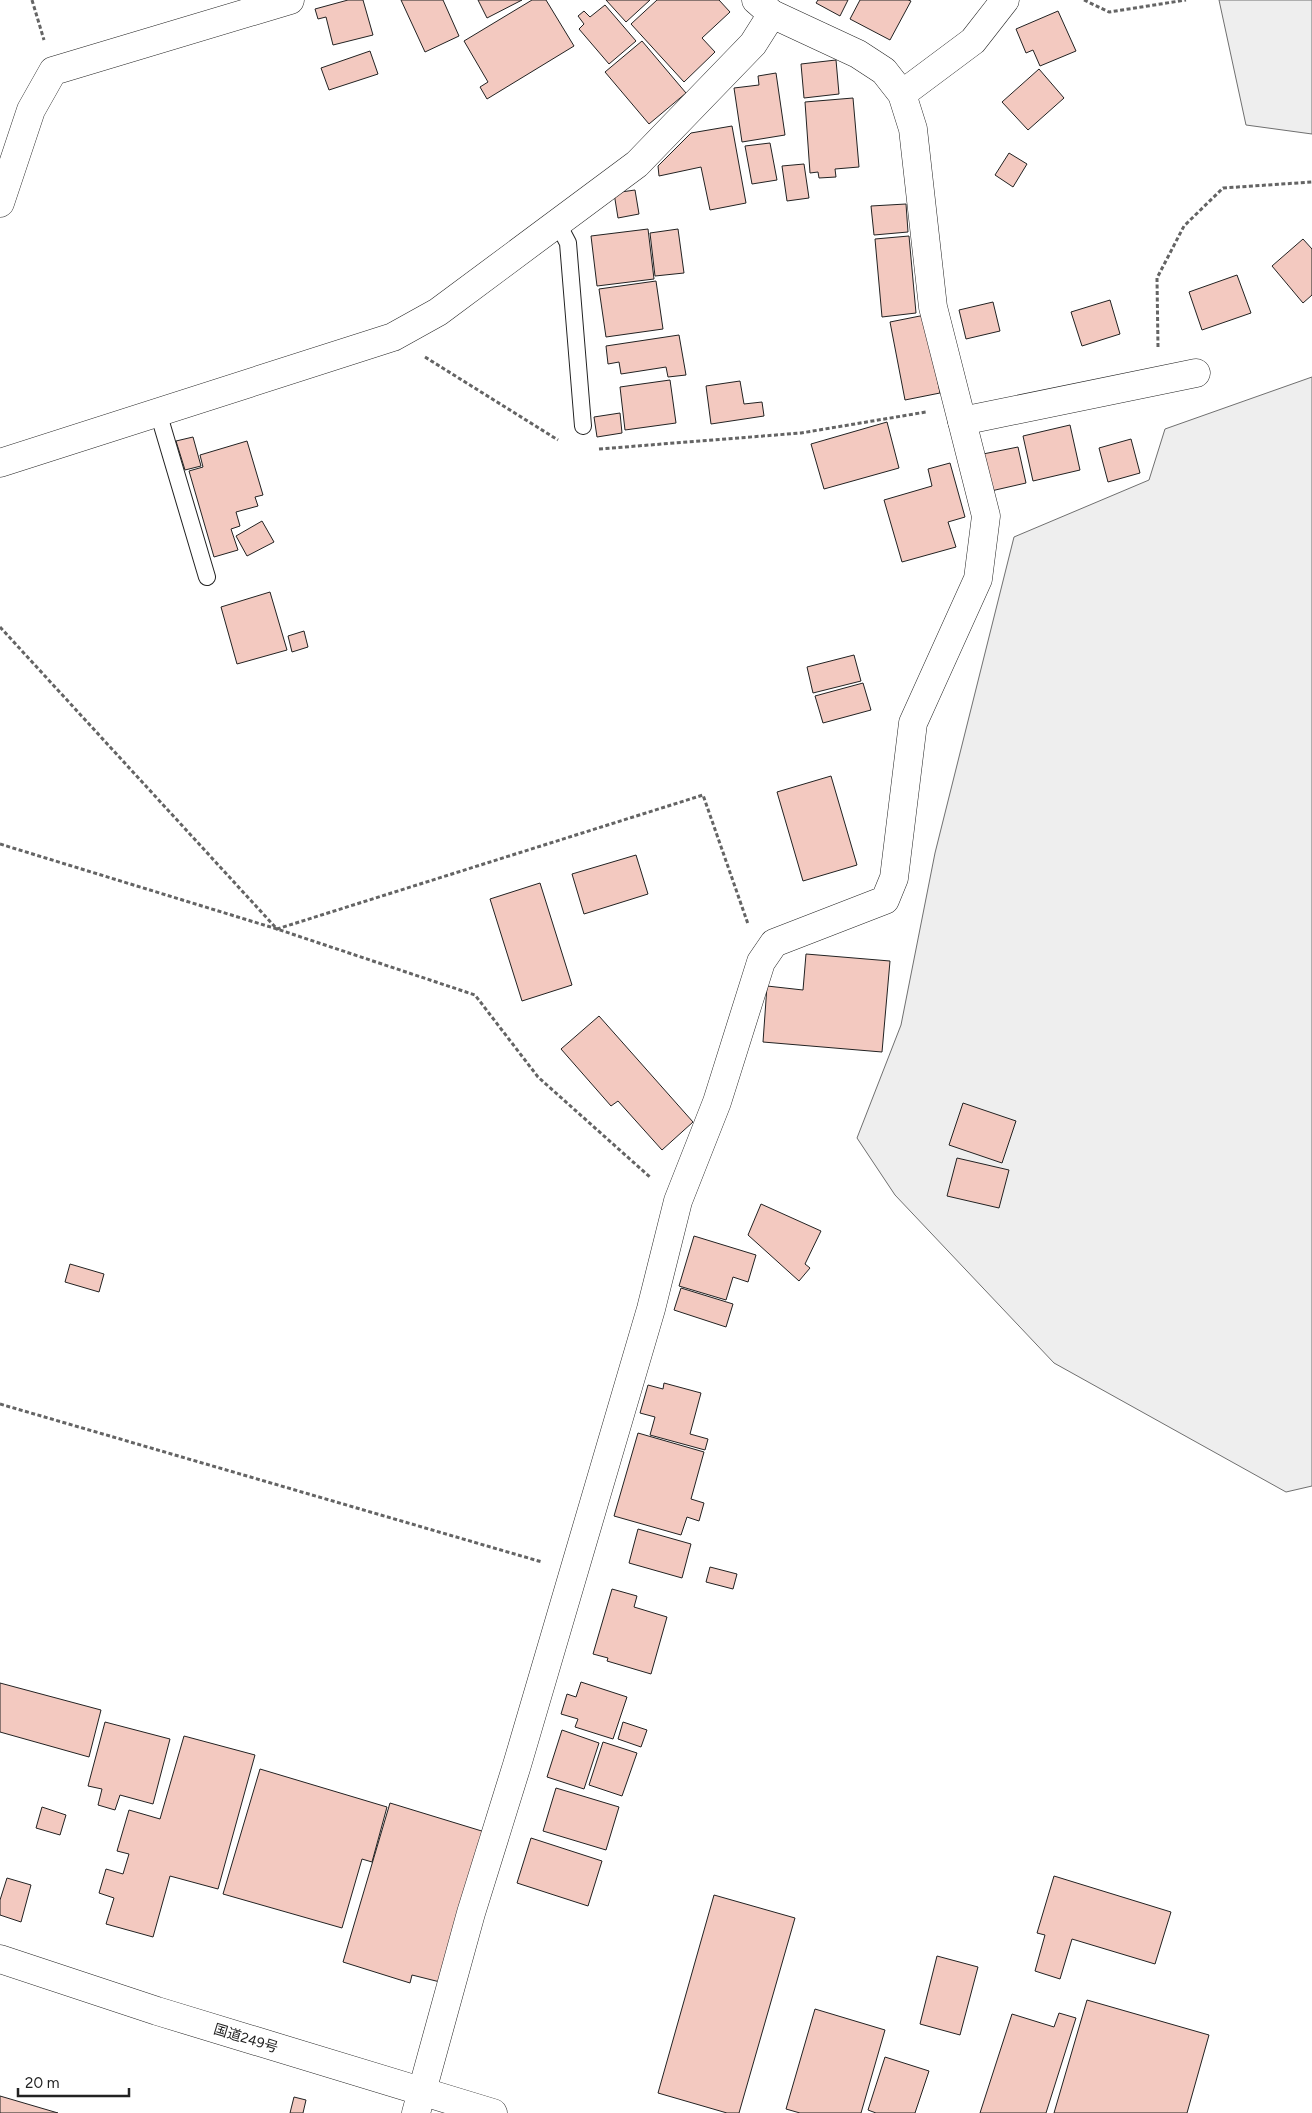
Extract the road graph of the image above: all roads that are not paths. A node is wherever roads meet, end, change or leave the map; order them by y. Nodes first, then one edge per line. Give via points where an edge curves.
1 (290, 0) edge
2 (1005, 0) edge
3 (764, 7) edge
4 (902, 94) junction
5 (0, 203) edge
6 (557, 222) junction
7 (1196, 373) dead end
8 (158, 412) junction
9 (960, 414) junction
10 (583, 426) dead end
11 (0, 463) edge
12 (207, 577) dead end
13 (0, 1958) edge
14 (419, 2102) edge
15 (493, 2113) edge

1 - 5 main road via 53,71 31,110
2 - 4 main road via 973,41
3 - 4 main road via 858,54 884,71
3 - 6 main road via 753,44 637,164
4 - 9 main road via 913,129 934,307
6 - 8 main road via 438,312 393,337
6 - 10 lane via 568,244
7 - 9 main road
8 - 11 main road
8 - 12 lane
9 - 14 main road via 986,516 978,580 913,723 894,878 885,900 774,943 761,962 717,1102 678,1201 651,1309 471,1913
13 - 14 main road, 国道249号
14 - 15 main road, 国道249号

